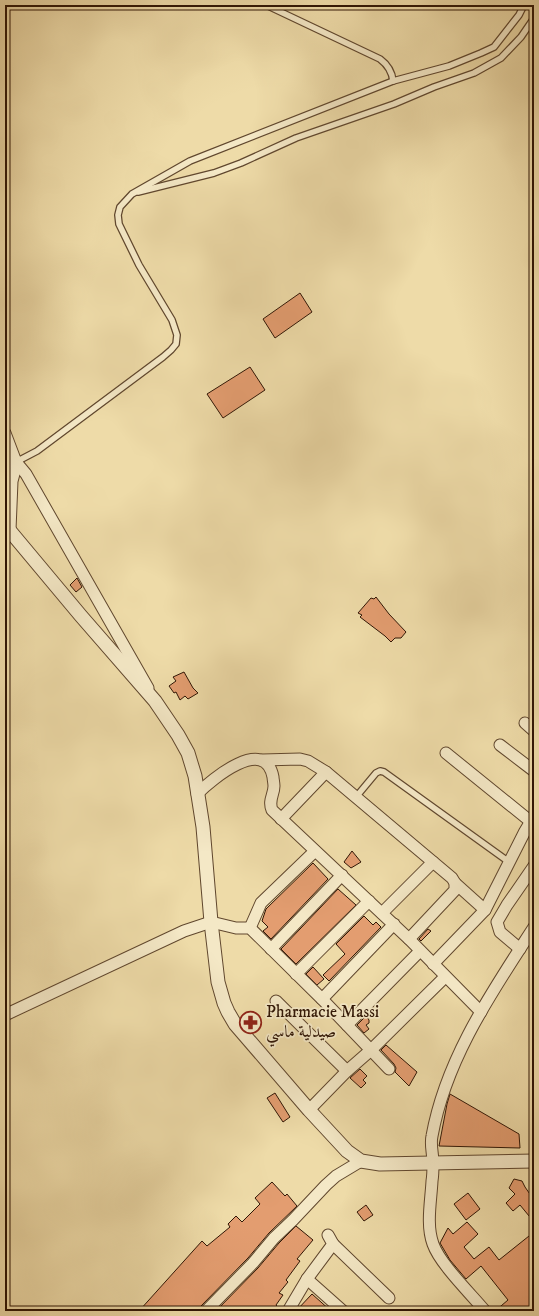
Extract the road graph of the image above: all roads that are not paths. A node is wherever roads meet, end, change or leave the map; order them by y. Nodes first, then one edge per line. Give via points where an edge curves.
1 (266, 5) edge
2 (524, 5) edge
3 (534, 18) edge
4 (393, 81) junction
5 (132, 194) junction
6 (5, 433) edge
7 (16, 462) junction
8 (7, 528) edge
9 (155, 701) junction
10 (525, 723) dead end
11 (534, 731) edge
12 (500, 745) dead end
13 (446, 753) dead end
14 (262, 760) junction
15 (534, 771) edge
16 (326, 772) junction
17 (197, 794) junction
18 (356, 797) junction
19 (532, 818) edge
20 (281, 819) junction
21 (315, 851) junction
22 (433, 862) junction
23 (509, 862) junction
24 (534, 866) edge
25 (342, 875) junction
26 (455, 883) junction
27 (369, 901) junction
28 (485, 910) junction
29 (382, 913) junction
30 (211, 922) junction
31 (394, 924) junction
32 (534, 927) edge
33 (250, 928) junction
34 (409, 939) junction
35 (271, 949) junction
36 (520, 949) junction
37 (420, 951) junction
38 (433, 964) junction
39 (296, 974) junction
40 (445, 977) junction
41 (322, 999) junction
42 (276, 1001) dead end
43 (481, 1012) junction
44 (5, 1015) edge
45 (347, 1025) junction
46 (371, 1050) junction
47 (389, 1069) dead end
48 (347, 1071) junction
49 (309, 1110) junction
50 (361, 1161) junction
51 (534, 1161) edge
52 (433, 1162) junction
53 (308, 1279) junction
54 (389, 1298) dead end
55 (206, 1311) edge
56 (288, 1311) edge
57 (343, 1311) edge
58 (485, 1311) edge

1 - 4 lane via 380,59 390,69
2 - 4 lane via 494,47 470,59
3 - 5 lane via 521,37 501,58 474,73 296,138 214,173
4 - 5 lane via 190,160
5 - 7 lane via 120,207 119,224 139,265 172,320 177,335 176,344 163,357 37,451
6 - 7 street
7 - 8 street via 11,481
7 - 9 street via 26,474
8 - 9 street
9 - 17 street via 184,744 194,772
10 - 11 street
12 - 15 street
13 - 19 street
14 - 16 street via 300,759
14 - 17 street via 246,760 229,768
14 - 20 street via 269,766 274,786 270,804
16 - 18 street
16 - 20 street
17 - 30 street via 203,827
18 - 22 street
18 - 23 lane via 376,772 384,772
19 - 23 street
20 - 21 street
21 - 25 street
21 - 33 street via 261,903
22 - 26 street
22 - 29 street
23 - 28 street
24 - 36 street via 497,922 500,932
25 - 27 street
25 - 35 street
26 - 28 street
26 - 34 street via 455,890
27 - 29 street
27 - 39 street
28 - 38 street
29 - 31 street
30 - 33 street via 236,928
30 - 44 street via 184,931
30 - 49 street via 218,982 228,1012 235,1024
31 - 34 street
31 - 41 street
32 - 36 street
33 - 35 street
34 - 37 street
35 - 39 street
36 - 43 street
37 - 38 street
37 - 45 street
38 - 40 street
39 - 41 street
40 - 43 street
40 - 46 street
41 - 45 street
42 - 48 street
43 - 52 street via 447,1079 432,1137
45 - 46 street
46 - 47 street
46 - 48 street
48 - 49 street
49 - 50 street via 347,1151
50 - 52 street via 380,1164
50 - 55 street via 326,1184
51 - 52 street
52 - 58 street via 430,1231 433,1245 442,1260
53 - 54 street via 331,1239
53 - 56 street
53 - 57 street

